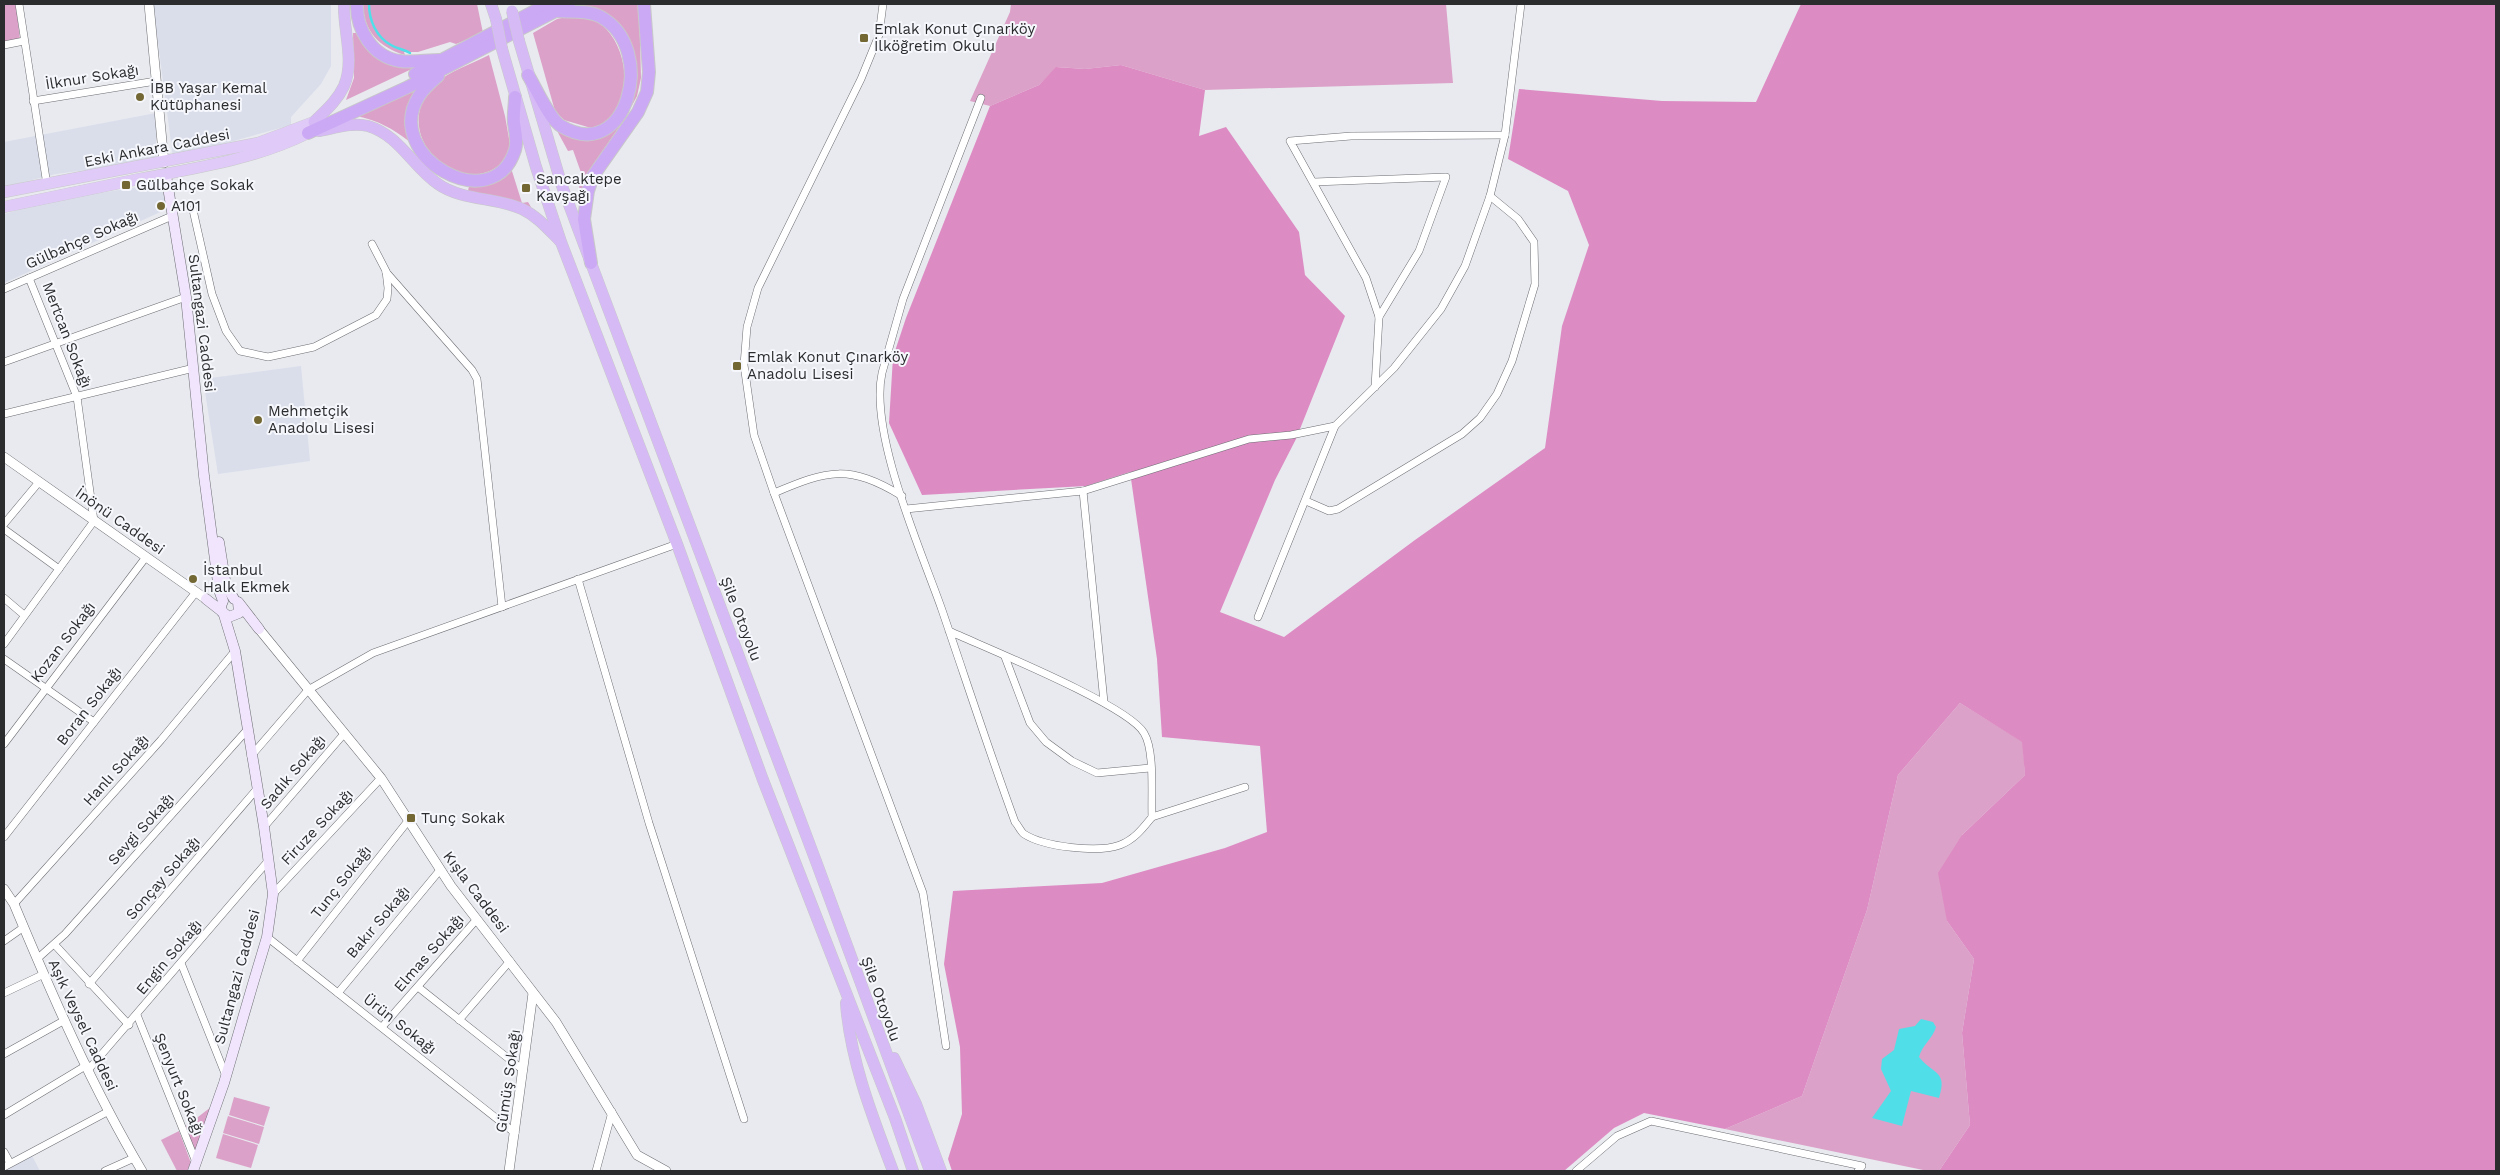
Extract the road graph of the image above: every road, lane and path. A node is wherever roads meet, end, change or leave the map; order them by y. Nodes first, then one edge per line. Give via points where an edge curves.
1 (19, 4) edge
2 (149, 4) edge
3 (344, 4) edge
4 (357, 4) edge
5 (492, 4) edge
6 (569, 4) edge
7 (644, 4) edge
8 (883, 4) edge
9 (1521, 4) edge
10 (552, 7) edge
11 (512, 8) edge
12 (24, 41) junction
13 (4, 45) edge
14 (444, 63) junction
15 (528, 75) junction
16 (156, 81) junction
17 (515, 96) junction
18 (982, 98) dead end
19 (33, 101) junction
20 (311, 128) junction
21 (1505, 135) junction
22 (164, 163) junction
23 (166, 175) junction
24 (1314, 182) junction
25 (46, 185) junction
26 (4, 192) edge
27 (1490, 196) junction
28 (4, 207) edge
29 (193, 210) dead end
30 (172, 216) junction
31 (561, 242) junction
32 (372, 244) dead end
33 (590, 263) junction
34 (386, 271) junction
35 (30, 278) junction
36 (4, 290) edge
37 (186, 297) junction
38 (1379, 317) junction
39 (55, 343) junction
40 (4, 362) edge
41 (194, 368) junction
42 (1375, 387) junction
43 (77, 396) junction
44 (4, 414) edge
45 (1335, 426) junction
46 (4, 457) edge
47 (39, 482) junction
48 (1083, 491) junction
49 (774, 493) junction
50 (902, 496) junction
51 (1306, 501) junction
52 (906, 509) junction
53 (94, 521) junction
54 (4, 524) edge
55 (4, 529) edge
56 (677, 544) junction
57 (146, 557) junction
58 (59, 570) junction
59 (578, 579) junction
60 (196, 592) junction
61 (4, 598) edge
62 (206, 599) joint
63 (502, 607) junction
64 (229, 608) junction
65 (24, 615) junction
66 (1258, 617) dead end
67 (259, 629) joint
68 (949, 631) junction
69 (4, 644) edge
70 (235, 651) junction
71 (1005, 657) junction
72 (4, 659) edge
73 (46, 688) junction
74 (308, 690) junction
75 (1104, 702) junction
76 (94, 722) junction
77 (247, 730) junction
78 (343, 734) junction
79 (4, 744) edge
80 (251, 756) junction
81 (1150, 768) junction
82 (380, 778) junction
83 (1245, 786) dead end
84 (256, 790) junction
85 (1152, 817) junction
86 (408, 821) junction
87 (264, 827) junction
88 (4, 837) edge
89 (268, 861) junction
90 (440, 870) junction
91 (4, 889) edge
92 (273, 894) junction
93 (14, 904) junction
94 (477, 919) junction
95 (24, 927) junction
96 (267, 937) junction
97 (4, 941) edge
98 (55, 945) junction
99 (37, 959) junction
100 (297, 961) junction
101 (510, 962) junction
102 (181, 963) junction
103 (44, 974) junction
104 (89, 984) junction
105 (418, 987) junction
106 (846, 991) junction
107 (338, 992) junction
108 (4, 993) edge
109 (533, 994) junction
110 (864, 996) junction
111 (137, 1015) junction
112 (65, 1020) junction
113 (459, 1020) junction
114 (129, 1024) junction
115 (382, 1027) junction
116 (946, 1046) dead end
117 (4, 1054) edge
118 (88, 1067) junction
119 (523, 1070) junction
120 (226, 1076) junction
121 (109, 1111) junction
122 (612, 1112) junction
123 (4, 1115) edge
124 (744, 1120) dead end
125 (515, 1133) junction
126 (4, 1152) edge
127 (134, 1158) junction
128 (7, 1165) edge
129 (195, 1167) edge
130 (1860, 1168) edge
131 (105, 1171) edge
132 (142, 1171) edge
133 (509, 1171) edge
134 (596, 1171) edge
135 (666, 1171) edge
136 (893, 1171) edge
137 (913, 1171) edge
138 (930, 1171) edge
139 (942, 1171) edge
140 (1576, 1171) edge

1 - 12 street
2 - 16 street
3 - 20 highway via 348,54 344,85
4 - 14 highway via 358,21 364,37 373,48 398,61
5 - 17 highway, Şile Otoyolu, bridge
6 - 10 highway
7 - 33 highway via 649,72 647,92 638,112 593,176 588,191 584,219
8 - 49 street via 879,35 861,79 760,283 747,327 744,365 754,436
9 - 21 street
10 - 14 highway
10 - 15 highway via 588,12 601,17 615,30 628,54 631,68 627,102 620,117 609,126 596,132 576,132 560,126
11 - 15 highway, Şile Otoyolu, bridge
12 - 13 street
12 - 19 street
14 - 17 highway via 418,97 412,130 428,160 461,180 488,179 511,160 516,148
14 - 20 highway
15 - 33 highway, Şile Otoyolu
16 - 19 street, İlknur Sokağı
16 - 22 street
17 - 31 highway, Şile Otoyolu
18 - 50 street via 903,298 879,385 884,439
19 - 25 street
20 - 22 main road, Eski Ankara Caddesi
20 - 23 main road, Eski Ankara Caddesi via 268,151
20 - 31 highway via 366,126 380,130 439,185 521,209 535,217
21 - 24 street via 1351,136 1290,141
21 - 27 street
22 - 25 main road, Eski Ankara Caddesi
23 - 28 main road, Eski Ankara Caddesi
23 - 30 main road, Sultangazi Caddesi
24 - 38 street via 1366,278
24 - 38 street via 1446,177 1419,251
25 - 26 main road, Eski Ankara Caddesi
27 - 42 street via 1465,266 1441,309
27 - 51 street via 1518,219 1534,242 1535,284 1512,361 1497,394 1480,418 1462,434 1338,509 1329,511
29 - 34 street via 212,294 226,331 240,351 268,358 314,347 376,315 387,299
30 - 35 street, Gülbahçe Sokağı
30 - 37 main road, Sultangazi Caddesi
31 - 56 highway, Şile Otoyolu
32 - 34 street
33 - 110 highway, Şile Otoyolu
34 - 63 street via 477,379
35 - 36 street, Gülbahçe Sokağı
35 - 39 street, Mertcan Sokağı
37 - 39 street
37 - 41 main road, Sultangazi Caddesi
38 - 42 street
39 - 40 street
39 - 43 street, Mertcan Sokağı
41 - 43 street
41 - 64 main road, Sultangazi Caddesi via 204,476 209,482
42 - 45 street
43 - 44 street
43 - 53 street, Mertcan Sokağı
45 - 48 street via 1291,435 1250,438
45 - 51 street
46 - 47 street, İnönü Caddesi
47 - 53 street, İnönü Caddesi
47 - 54 street
48 - 52 street
48 - 75 street
49 - 50 street via 830,472 854,473
49 - 116 street via 923,893
50 - 52 street
51 - 66 street
52 - 68 street
53 - 57 street, İnönü Caddesi
53 - 58 street
55 - 58 street
56 - 59 street
56 - 106 highway, Şile Otoyolu via 763,780
57 - 60 street, İnönü Caddesi
57 - 73 street, Kozan Sokağı
58 - 65 street
59 - 63 street
59 - 124 street via 649,823
60 - 62 street, İnönü Caddesi
60 - 76 street, Boran Sokağı
61 - 65 street
62 - 64 main road
63 - 74 street via 373,653
64 - 67 main road, Kışla Caddesi
64 - 70 main road, Sultangazi Caddesi
65 - 69 street
67 - 74 street, Kışla Caddesi
68 - 71 street
68 - 85 street via 1012,812 1023,834 1069,846 1119,845 1135,837
70 - 77 main road, Sultangazi Caddesi
70 - 93 street, Hanlı Sokağı
71 - 75 street
71 - 81 street via 1030,723 1046,742 1072,761 1097,773
72 - 73 street
73 - 76 street
73 - 79 street, Kozan Sokağı
74 - 78 street, Kışla Caddesi
74 - 80 street
75 - 81 street via 1124,713 1145,734
76 - 88 street, Boran Sokağı
77 - 80 main road, Sultangazi Caddesi
77 - 98 street, Sevgi Sokağı
78 - 82 street, Kışla Caddesi
78 - 87 street, Sadık Sokağı
80 - 84 main road, Sultangazi Caddesi
81 - 85 street
82 - 86 street, Kışla Caddesi
82 - 92 street, Firuze Sokağı
83 - 85 street
84 - 87 main road, Sultangazi Caddesi
84 - 104 street, Sonçay Sokağı
86 - 90 street, Kışla Caddesi
86 - 100 street, Tunç Sokağı
87 - 89 main road, Sultangazi Caddesi
89 - 92 main road, Sultangazi Caddesi
89 - 102 street, Engin Sokağı
90 - 94 street, Kışla Caddesi
90 - 107 street, Bakır Sokağı
91 - 93 street, Aşık Veysel Caddesi
92 - 96 main road, Sultangazi Caddesi
93 - 95 street, Aşık Veysel Caddesi
94 - 101 street, Kışla Caddesi
94 - 105 street, Elmas Sokağı
95 - 97 street
95 - 99 street, Aşık Veysel Caddesi
96 - 100 street, Ürün Sokağı
96 - 120 main road, Sultangazi Caddesi
98 - 99 street, Sevgi Sokağı
98 - 104 street
99 - 103 street, Aşık Veysel Caddesi
100 - 107 street, Ürün Sokağı
101 - 109 street, Kışla Caddesi
101 - 113 street
102 - 111 street, Engin Sokağı
102 - 120 street
103 - 108 street
103 - 112 street, Aşık Veysel Caddesi
104 - 114 street
105 - 113 street
105 - 115 street, Elmas Sokağı
106 - 136 highway via 848,1031
106 - 137 highway, Şile Otoyolu
107 - 115 street, Ürün Sokağı
109 - 119 street, Gümüş Sokağı
109 - 122 street, Kışla Caddesi via 556,1022
110 - 138 highway, Şile Otoyolu
110 - 139 highway via 916,1104
111 - 114 street, Engin Sokağı
111 - 129 street, Şenyurt Sokağı
112 - 117 street
112 - 118 street, Aşık Veysel Caddesi
113 - 119 street
114 - 118 street, Engin Sokağı
115 - 125 street, Ürün Sokağı
118 - 121 street, Aşık Veysel Caddesi
118 - 123 street, Engin Sokağı
119 - 125 street, Gümüş Sokağı
120 - 129 main road, Sultangazi Caddesi
121 - 127 street, Aşık Veysel Caddesi
121 - 128 street
122 - 134 street
122 - 135 street, Kışla Caddesi via 637,1154
125 - 133 street, Gümüş Sokağı
126 - 128 street
127 - 131 street
127 - 132 street, Aşık Veysel Caddesi
130 - 140 street via 1651,1122 1617,1136

